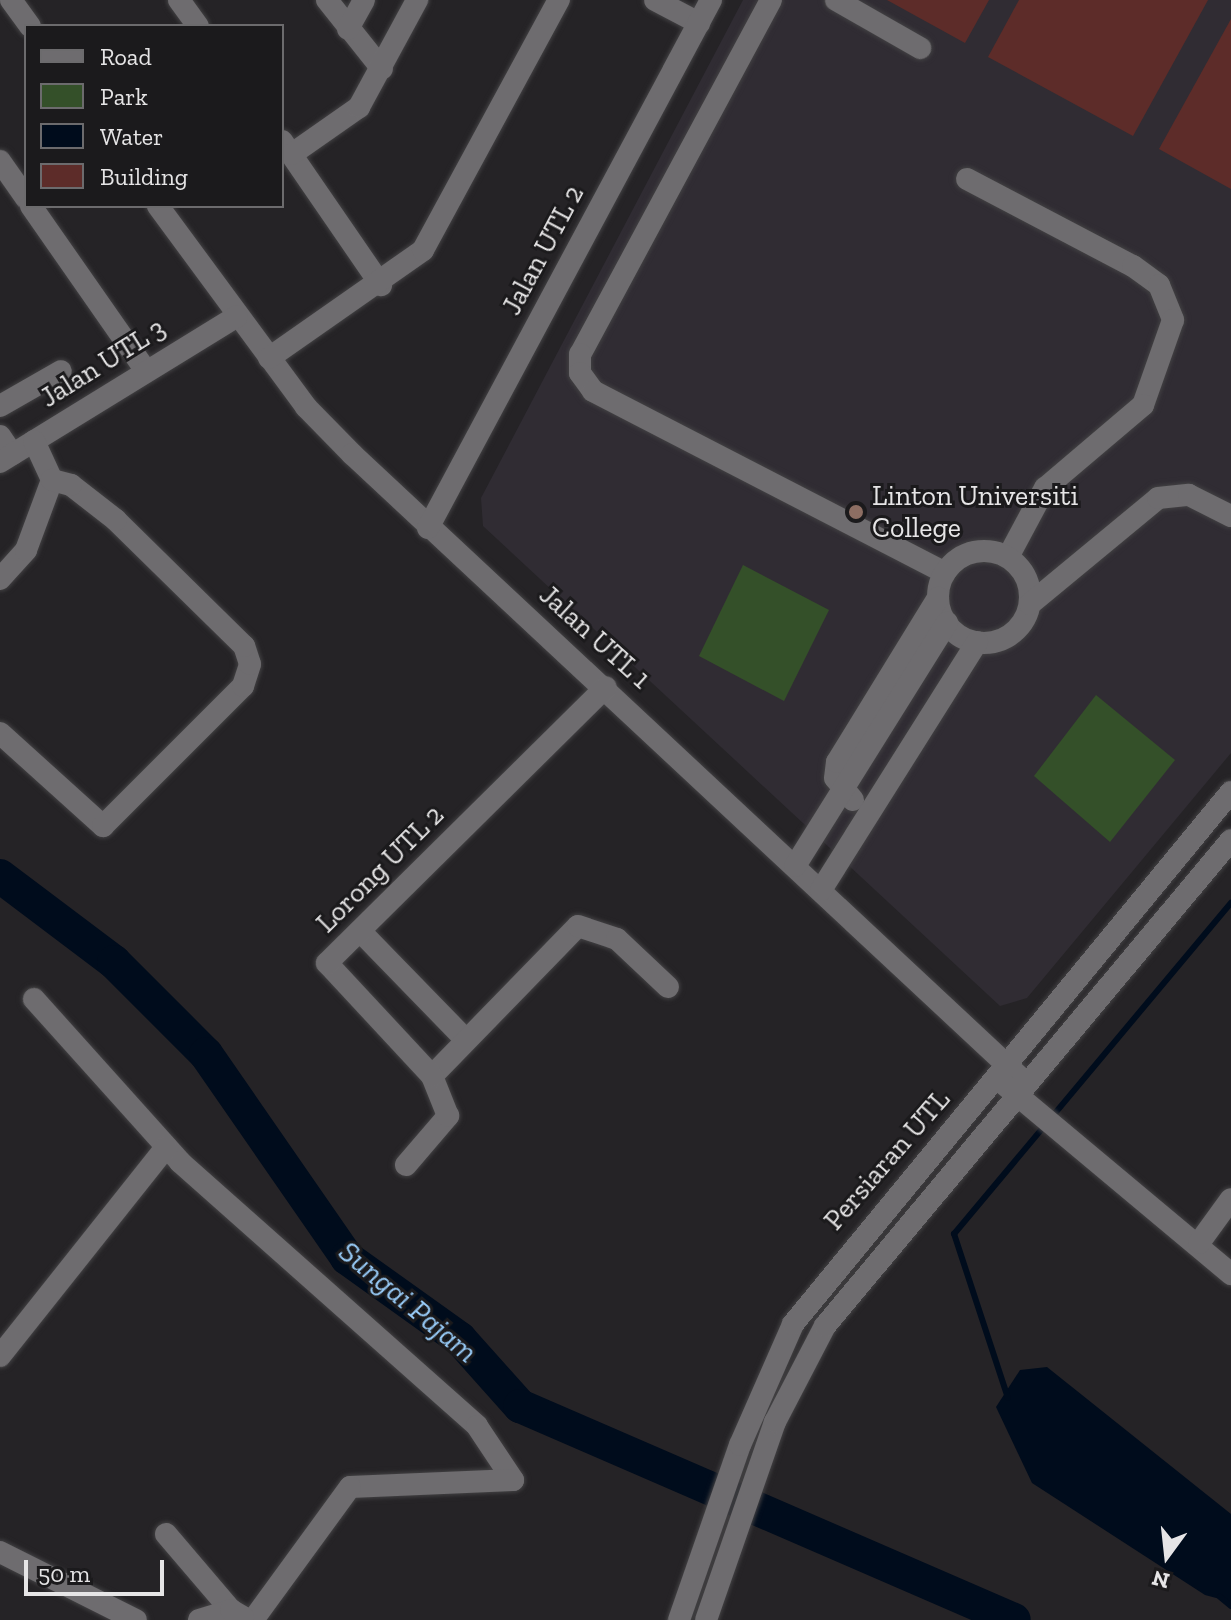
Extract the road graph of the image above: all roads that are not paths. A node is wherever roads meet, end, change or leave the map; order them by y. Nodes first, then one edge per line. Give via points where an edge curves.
1 (11, 0) edge
2 (179, 0) edge
3 (327, 0) edge
4 (364, 0) edge
5 (417, 0) edge
6 (559, 0) edge
7 (655, 0) edge
8 (711, 0) edge
9 (771, 0) edge
10 (836, 0) edge
11 (699, 23) junction
12 (29, 24) edge
13 (197, 24) edge
14 (348, 29) junction
15 (920, 48) dead end
16 (382, 69) junction
17 (287, 148) edge
18 (0, 161) edge
19 (967, 179) dead end
20 (24, 195) edge
21 (32, 208) edge
22 (159, 208) edge
23 (381, 285) junction
24 (237, 316) junction
25 (269, 358) junction
26 (61, 371) dead end
27 (146, 371) junction
28 (0, 406) edge
29 (34, 441) junction
30 (4, 451) edge
31 (52, 480) junction
32 (1231, 516) edge
33 (428, 528) junction
34 (1008, 557) junction
35 (945, 573) junction
36 (0, 579) edge
37 (938, 598) junction
38 (1030, 604) junction
39 (947, 623) junction
40 (977, 642) junction
41 (606, 687) junction
42 (0, 733) edge
43 (1231, 792) edge
44 (844, 793) junction
45 (866, 811) junction
46 (1231, 840) edge
47 (795, 866) junction
48 (821, 890) junction
49 (360, 931) junction
50 (668, 987) dead end
51 (34, 999) dead end
52 (466, 1040) junction
53 (1002, 1072) junction
54 (432, 1076) junction
55 (1025, 1096) junction
56 (166, 1147) junction
57 (406, 1165) dead end
58 (1231, 1199) edge
59 (1199, 1243) junction
60 (1231, 1274) edge
61 (0, 1356) edge
62 (166, 1534) dead end
63 (0, 1552) edge
64 (244, 1617) edge
65 (136, 1620) edge
66 (199, 1620) edge
67 (679, 1620) edge
68 (706, 1620) edge

1 - 12 street
2 - 13 street
3 - 14 street
4 - 14 street
5 - 16 street
6 - 23 street via 423,250
7 - 11 street
8 - 11 street, Jalan UTL 2
9 - 35 street via 580,354 580,373 593,391
10 - 15 street
11 - 33 street, Jalan UTL 2
14 - 16 street
16 - 17 street via 359,107
17 - 23 street
18 - 20 street
19 - 34 street via 1133,266 1159,285 1173,320 1143,405 1045,488
21 - 27 street
22 - 24 street, Jalan UTL 1
23 - 25 street
24 - 25 street, Jalan UTL 1
24 - 27 street, Jalan UTL 3
25 - 33 street, Jalan UTL 1
26 - 28 street
27 - 29 street, Jalan UTL 3
29 - 30 street, Jalan UTL 3
29 - 31 street
31 - 36 street via 26,550
31 - 42 street via 71,485 116,520 244,646 250,664 243,686 103,826
32 - 38 street via 1189,495 1158,498
33 - 41 street, Jalan UTL 1
34 - 35 street via 980,551
34 - 38 street via 1026,577
35 - 37 street
37 - 39 street
37 - 44 street via 837,762 835,778
38 - 40 street via 1005,638
39 - 40 street
39 - 44 street
40 - 45 street
41 - 47 street, Jalan UTL 1
41 - 49 street, Lorong UTL 2
43 - 53 street, Persiaran UTL
44 - 45 street
44 - 47 street
45 - 48 street
46 - 55 street, Persiaran UTL
47 - 48 street, Jalan UTL 1
48 - 53 street, Jalan UTL 1
49 - 52 street
49 - 54 street, Lorong UTL 2 via 327,963
50 - 52 street via 617,939 578,926
51 - 56 street
52 - 54 street
53 - 55 street, Jalan UTL 1
53 - 67 street, Persiaran UTL via 793,1324 740,1445
54 - 57 street via 448,1116
55 - 59 street, Jalan UTL 1 via 1062,1136
55 - 68 street, Persiaran UTL via 825,1326 762,1456
56 - 61 street
56 - 64 street via 477,1426 513,1480 350,1487
58 - 59 street
59 - 60 street, Jalan UTL 1
62 - 64 street
63 - 65 street
64 - 66 street

